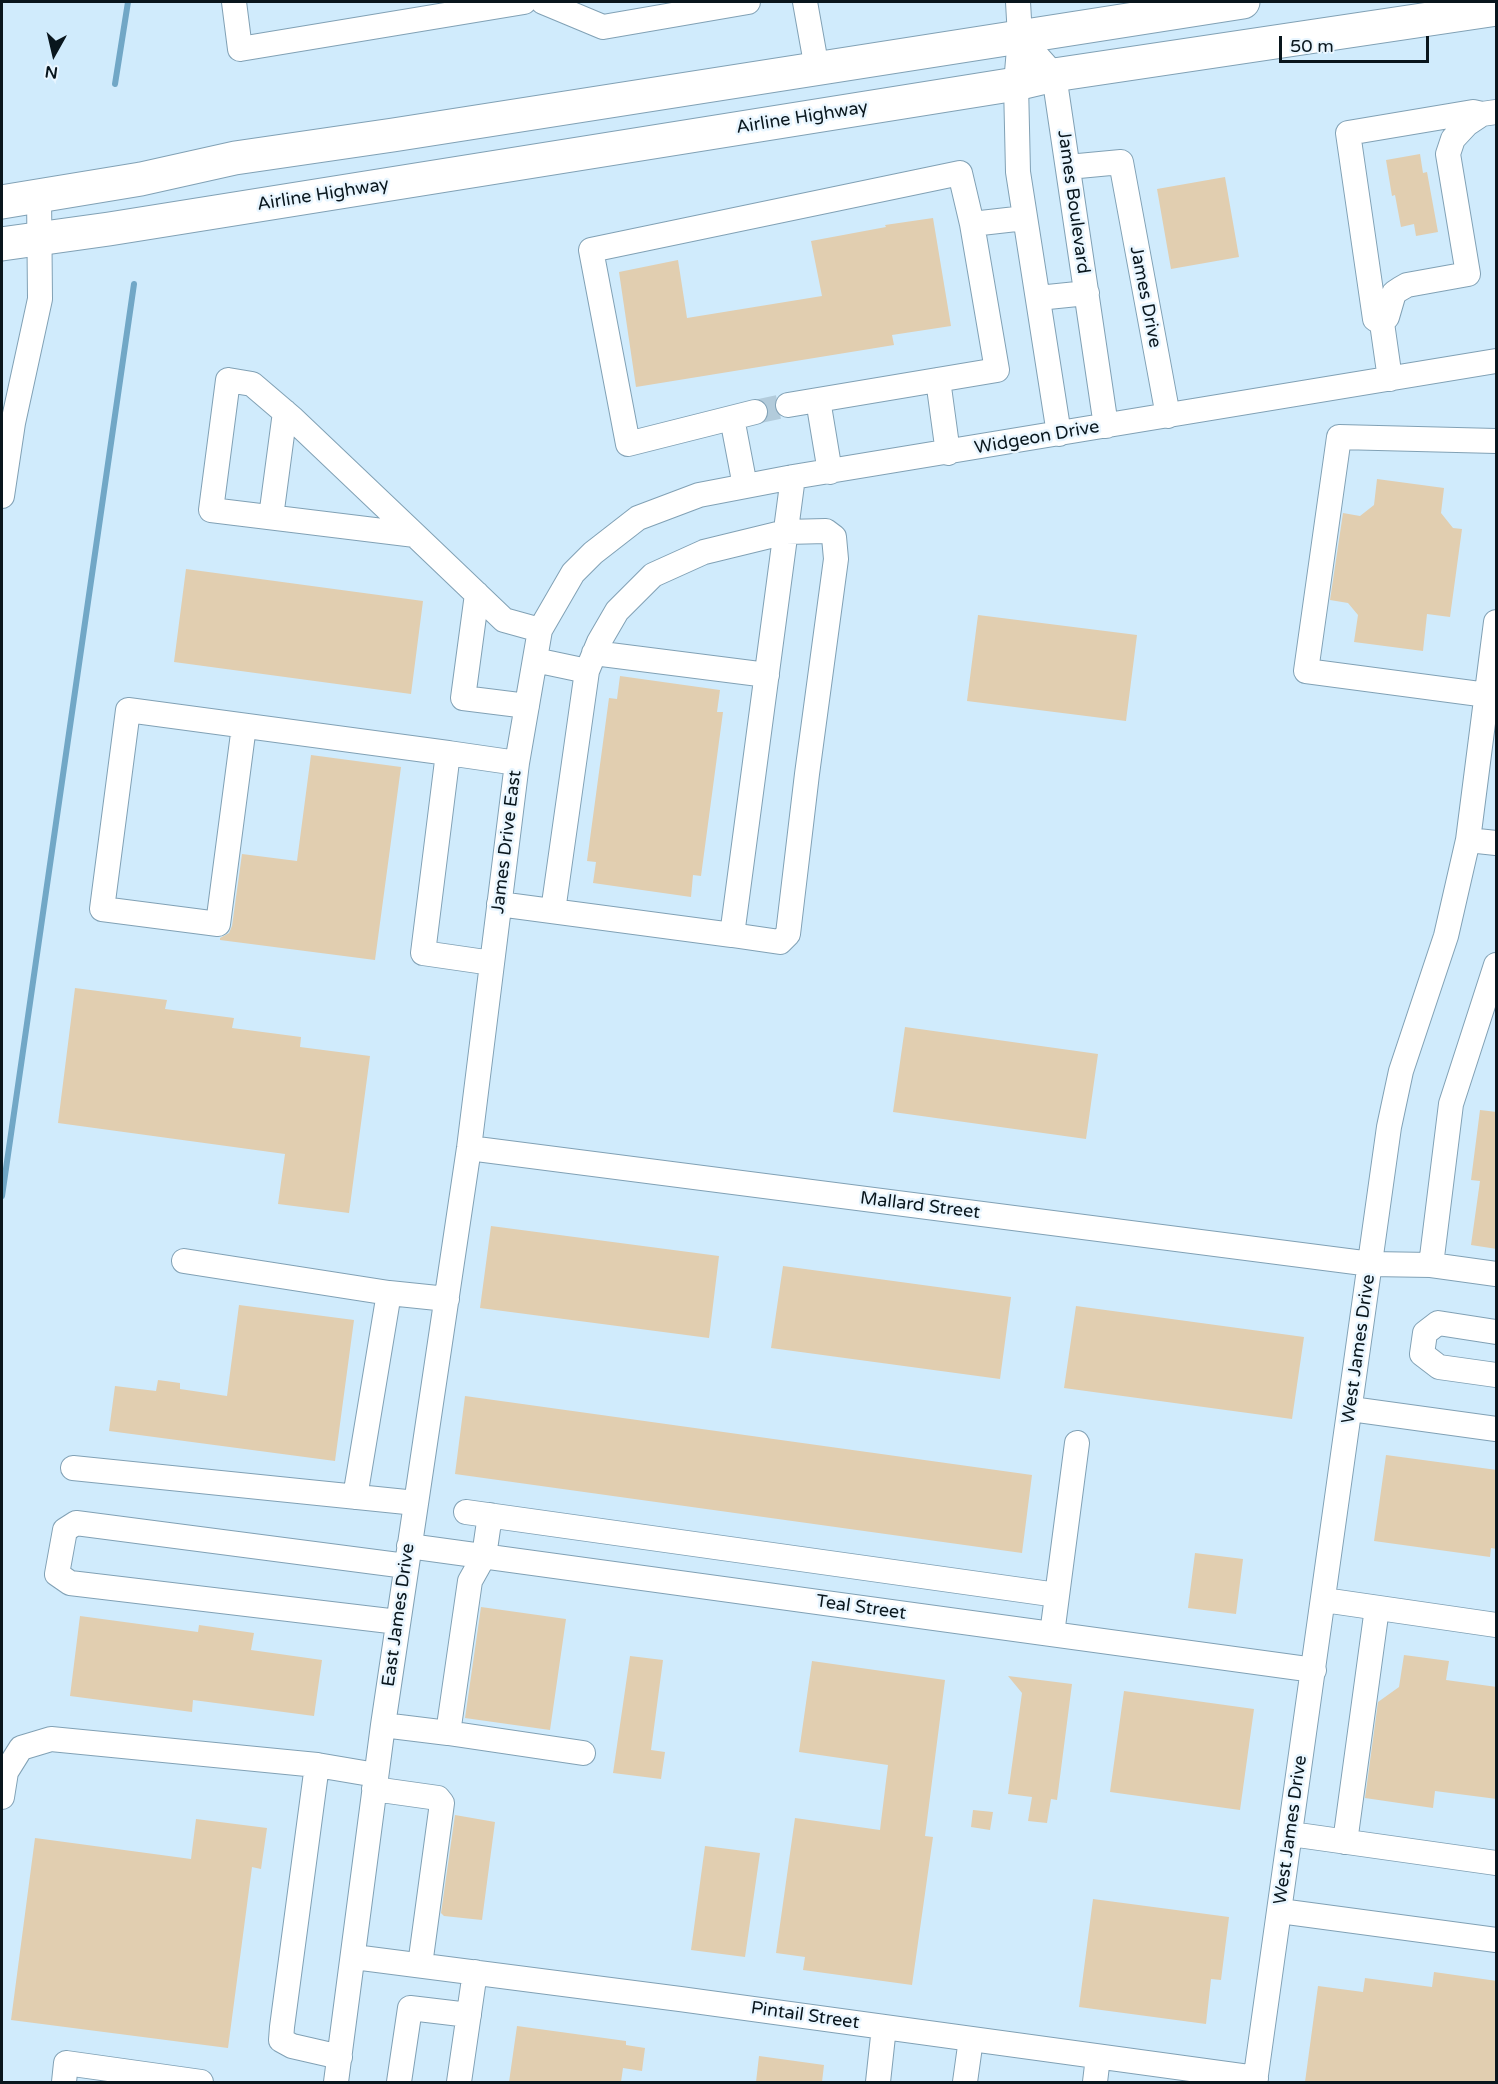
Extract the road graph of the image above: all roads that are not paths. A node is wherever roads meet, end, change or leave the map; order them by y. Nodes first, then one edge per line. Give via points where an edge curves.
1 (234, 2) edge
2 (524, 2) edge
3 (543, 2) edge
4 (748, 2) edge
5 (805, 2) edge
6 (1018, 2) edge
7 (1243, 2) edge
8 (1487, 7) edge
9 (1020, 37) junction
10 (817, 69) junction
11 (1054, 75) junction
12 (1016, 84) junction
13 (1489, 113) edge
14 (1412, 122) junction
15 (1448, 154) junction
16 (1068, 167) junction
17 (39, 194) junction
18 (2, 202) edge
19 (1025, 218) junction
20 (972, 224) junction
21 (39, 237) junction
22 (2, 244) edge
23 (1369, 275) junction
24 (1407, 285) junction
25 (1087, 293) junction
26 (1038, 298) junction
27 (1382, 323) junction
28 (1497, 361) edge
29 (1390, 379) junction
30 (938, 380) junction
31 (818, 400) junction
32 (788, 405) tunnel mouth
33 (285, 412) junction
34 (1168, 416) junction
35 (1106, 426) junction
36 (1059, 434) junction
37 (1497, 441) edge
38 (948, 453) junction
39 (830, 472) junction
40 (793, 477) junction
41 (745, 486) junction
42 (2, 496) edge
43 (271, 517) junction
44 (786, 532) junction
45 (415, 535) junction
46 (593, 553) joint
47 (477, 594) junction
48 (1497, 622) edge
49 (540, 630) junction
50 (535, 660) junction
51 (591, 662) junction
52 (767, 675) junction
53 (1487, 695) junction
54 (527, 706) junction
55 (244, 726) junction
56 (448, 753) junction
57 (517, 763) junction
58 (1468, 840) junction
59 (1497, 843) edge
60 (499, 904) junction
61 (553, 911) junction
62 (732, 935) junction
63 (492, 963) junction
64 (1497, 965) edge
65 (470, 1148) junction
66 (184, 1262) dead end
67 (1371, 1264) junction
68 (1431, 1265) junction
69 (1497, 1274) edge
70 (389, 1293) junction
71 (447, 1299) junction
72 (1497, 1332) edge
73 (1497, 1375) edge
74 (1351, 1409) junction
75 (1497, 1429) edge
76 (1077, 1443) dead end
77 (73, 1467) dead end
78 (355, 1497) junction
79 (416, 1503) junction
80 (466, 1512) dead end
81 (490, 1515) junction
82 (771, 1555) junction
83 (408, 1556) junction
84 (484, 1556) junction
85 (767, 1595) junction
86 (1057, 1595) junction
87 (1324, 1600) junction
88 (1377, 1608) junction
89 (398, 1622) junction
90 (1497, 1625) edge
91 (1052, 1634) junction
92 (1314, 1670) junction
93 (383, 1725) junction
94 (448, 1733) junction
95 (583, 1753) dead end
96 (317, 1765) junction
97 (375, 1782) junction
98 (2, 1797) edge
99 (1291, 1834) junction
100 (1345, 1842) junction
101 (1497, 1863) edge
102 (1280, 1911) junction
103 (1497, 1940) edge
104 (354, 1957) junction
105 (420, 1965) junction
106 (476, 1972) junction
107 (469, 2015) junction
108 (884, 2027) junction
109 (971, 2039) junction
110 (1098, 2056) junction
111 (340, 2057) junction
112 (1256, 2080) edge
113 (64, 2082) edge
114 (201, 2082) edge
115 (336, 2082) edge
116 (399, 2082) edge
117 (459, 2082) edge
118 (878, 2082) edge
119 (965, 2082) edge
120 (1095, 2082) edge

1 - 2 street via 240,49
3 - 4 street via 603,27
5 - 10 street
6 - 9 street
7 - 9 highway
8 - 11 highway, Airline Highway
9 - 10 highway
9 - 11 street
9 - 12 street
10 - 17 highway via 235,158 141,179
11 - 12 highway, Airline Highway
11 - 16 street, James Boulevard
12 - 19 street via 1018,172
12 - 21 highway, Airline Highway
13 - 14 street
13 - 15 street via 1467,124 1453,139
14 - 15 street via 1428,132
14 - 23 street via 1348,133
15 - 24 street via 1468,274
16 - 25 street, James Boulevard
16 - 34 street, James Drive via 1121,162
17 - 18 highway
17 - 21 street
19 - 20 street
19 - 26 street
20 - 30 street via 997,370
20 - 41 street via 960,173 591,250 628,444 743,415
21 - 22 highway, Airline Highway
21 - 42 street via 40,299 13,423
23 - 24 street
23 - 27 street via 1375,319
24 - 27 street via 1394,293
25 - 26 street
25 - 35 street, James Boulevard
26 - 36 street
27 - 29 street
28 - 29 street, Widgeon Drive
29 - 34 street, Widgeon Drive
30 - 31 street
30 - 38 street
31 - 32 street
31 - 39 street
33 - 43 street
33 - 43 street via 252,384 228,380 211,510
33 - 45 street
34 - 35 street, Widgeon Drive
35 - 36 street, Widgeon Drive
36 - 38 street, Widgeon Drive
37 - 53 street via 1339,437 1306,671
38 - 39 street, Widgeon Drive
39 - 40 street, Widgeon Drive
40 - 41 street, Widgeon Drive
40 - 44 street
41 - 46 street, Widgeon Drive via 699,495 638,518
43 - 45 street
44 - 51 street via 704,552 653,575 617,611
44 - 52 street
44 - 62 street via 826,531 834,537 836,559 788,934 780,942
45 - 47 street
46 - 49 street, James Drive East via 573,573
47 - 49 street via 504,620
47 - 54 street via 463,698
48 - 53 street, West James Drive
49 - 50 street, James Drive East
50 - 51 street
50 - 54 street, James Drive East
51 - 52 street
51 - 61 street
52 - 62 street
53 - 58 street, West James Drive
54 - 57 street, James Drive East
55 - 55 street via 129,710 102,909 218,924
55 - 56 street
56 - 57 street
56 - 63 street via 423,953
57 - 60 street, James Drive East
58 - 59 street
58 - 67 street, West James Drive via 1446,936 1401,1071 1389,1127
60 - 61 street
60 - 63 street, James Drive East
61 - 62 street
63 - 65 street, James Drive East
64 - 68 street via 1451,1104
65 - 67 street, Mallard Street
65 - 71 street, East James Drive
66 - 70 street
67 - 68 street, Mallard Street
67 - 74 street, West James Drive
68 - 69 street, Mallard Street
70 - 71 street
70 - 78 street
71 - 79 street, East James Drive
72 - 73 street via 1438,1323 1425,1333 1422,1354 1439,1367
74 - 75 street
74 - 87 street, West James Drive
76 - 86 street
77 - 78 street
78 - 79 street
79 - 83 street, East James Drive
80 - 81 street
81 - 82 street
81 - 84 street
82 - 85 street
82 - 86 street
83 - 84 street, Teal Street
83 - 89 street, East James Drive
83 - 89 street, Teal Street via 76,1522 65,1530 57,1574 70,1583
84 - 85 street, Teal Street
84 - 94 street via 470,1581
85 - 91 street, Teal Street
86 - 91 street
87 - 88 street
87 - 92 street, West James Drive
88 - 90 street
88 - 100 street
89 - 93 street, East James Drive
91 - 92 street, Teal Street
92 - 99 street, West James Drive
93 - 94 street
93 - 97 street, East James Drive
94 - 95 street
96 - 97 street
96 - 98 street via 51,1739 21,1748 6,1772
96 - 111 street via 281,2040
97 - 104 street, East James Drive
97 - 105 street via 438,1798 442,1803
99 - 100 street
99 - 102 street, West James Drive
100 - 101 street
102 - 103 street
102 - 112 street, West James Drive
104 - 105 street, Pintail Street
104 - 111 street, East James Drive
105 - 106 street, Pintail Street
106 - 107 street
106 - 108 street, Pintail Street
107 - 116 street via 410,2008
107 - 117 street
108 - 109 street, Pintail Street
108 - 118 street
109 - 110 street, Pintail Street
109 - 119 street
110 - 112 street, Pintail Street
110 - 120 street
111 - 115 street, East James Drive
113 - 114 street via 66,2063

